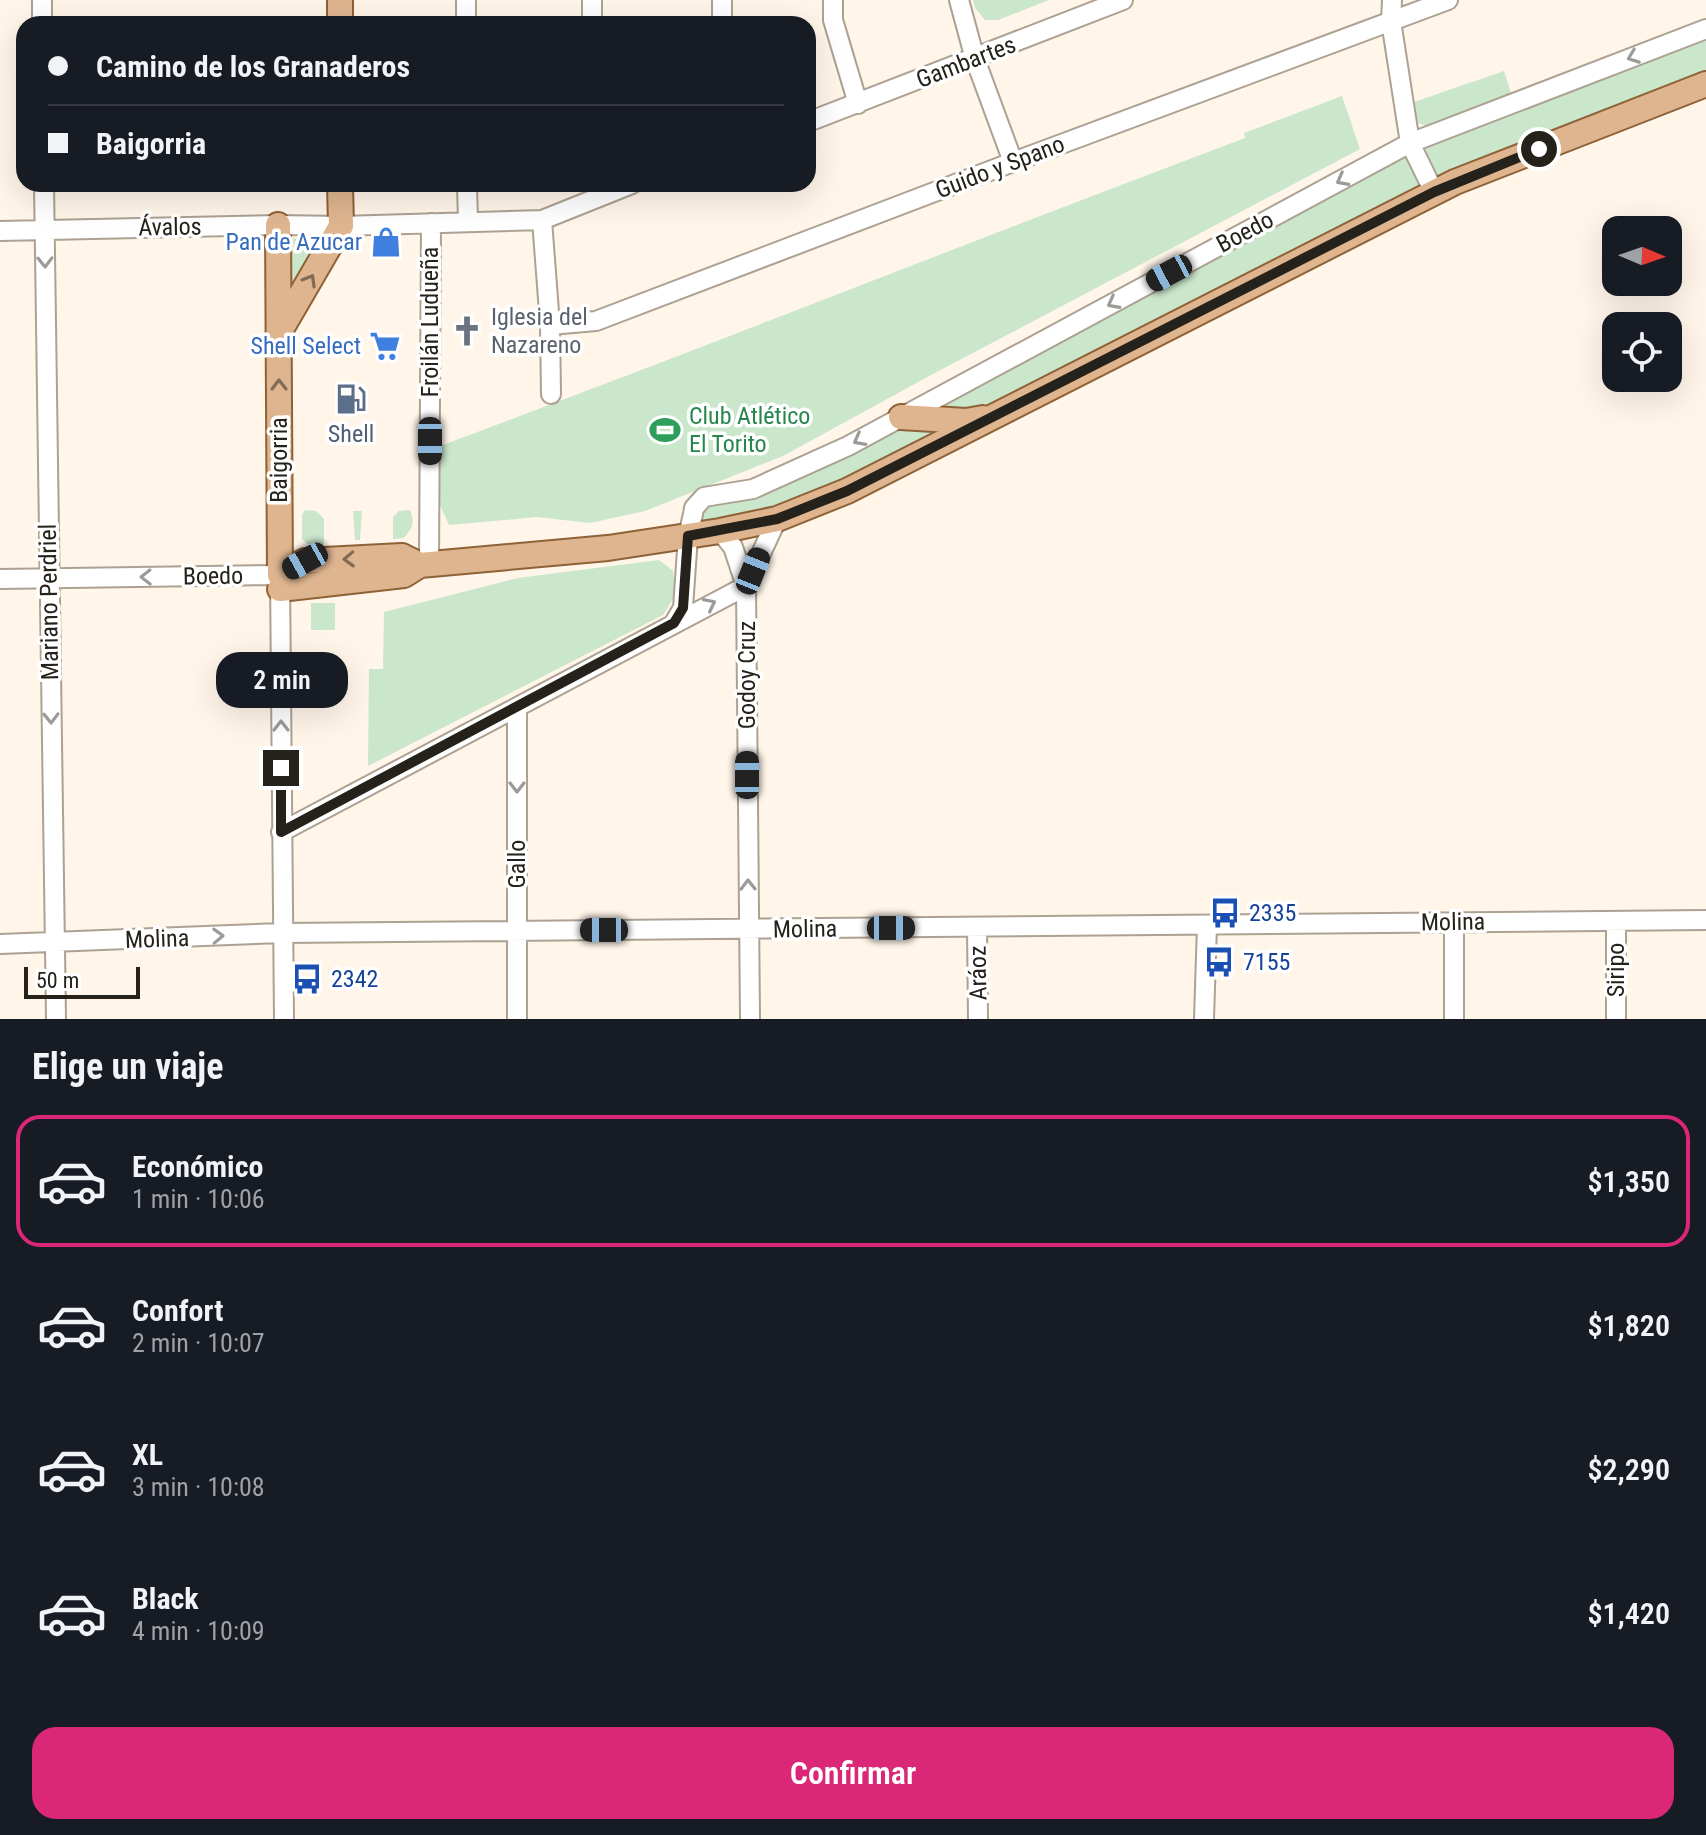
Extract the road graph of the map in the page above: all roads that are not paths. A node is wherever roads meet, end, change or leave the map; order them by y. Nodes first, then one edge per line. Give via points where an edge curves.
1 (833, 0) edge
2 (959, 0) edge
3 (1123, 0) edge
4 (1392, 0) edge
5 (1448, 0) edge
6 (1391, 21) junction
7 (1706, 29) edge
8 (975, 59) junction
9 (1706, 84) edge
10 (858, 104) junction
11 (816, 119) edge
12 (1410, 143) junction
13 (1013, 162) junction
14 (44, 192) edge
15 (340, 192) edge
16 (467, 192) edge
17 (599, 192) edge
18 (1434, 192) junction
19 (542, 220) junction
20 (468, 222) junction
21 (431, 223) junction
22 (278, 225) junction
23 (341, 226) junction
24 (0, 231) edge
25 (44, 231) junction
26 (550, 325) junction
27 (279, 333) junction
28 (551, 394) dead end
29 (901, 417) junction
30 (993, 417) junction
31 (777, 519) junction
32 (720, 531) junction
33 (688, 536) junction
34 (424, 564) junction
35 (48, 578) junction
36 (0, 579) edge
37 (280, 582) junction
38 (746, 586) junction
39 (674, 623) junction
40 (517, 709) junction
41 (281, 832) junction
42 (1706, 920) edge
43 (1616, 921) junction
44 (1454, 922) junction
45 (1207, 925) junction
46 (977, 927) junction
47 (749, 929) junction
48 (516, 931) junction
49 (282, 933) junction
50 (55, 943) junction
51 (0, 944) edge
52 (56, 1019) edge
53 (284, 1019) edge
54 (517, 1019) edge
55 (750, 1019) edge
56 (978, 1019) edge
57 (1204, 1019) edge
58 (1454, 1019) edge
59 (1616, 1019) edge

1 - 10 street via 833,20
2 - 8 street
3 - 8 street, Gambartes
4 - 6 street
5 - 6 street, Guido y Spano
6 - 12 street
6 - 13 street, Guido y Spano
7 -> 12 street, Boedo
8 - 10 street, Gambartes
8 - 13 street
9 - 18 main road, Boedo
10 - 11 street, Gambartes
12 - 18 street
12 -> 29 street, Boedo
13 - 26 street, Guido y Spano via 596,321
14 - 25 street, Mariano Perdriel
15 - 23 main road
16 - 20 street, Froilán Ludueña
17 - 19 street
18 - 30 main road, Boedo
19 - 20 street
19 - 26 street
20 - 21 street
21 - 23 street
21 - 34 street, Froilán Ludueña
22 - 23 street, Ávalos
22 - 25 street, Ávalos
22 - 27 main road, Baigorria
27 -> 23 main road
24 - 25 street, Ávalos
25 -> 35 street, Mariano Perdriel
26 - 28 street
37 -> 27 main road, Baigorria
29 - 30 main road
29 -> 33 street, Boedo via 753,489 704,497 694,508
30 - 31 main road, Boedo via 847,491
31 - 32 main road, Boedo
31 - 38 street
32 - 33 main road, Boedo
32 - 38 street, Godoy Cruz via 733,547
33 - 34 main road, Boedo
33 - 39 street, Boedo via 683,608
34 - 37 main road, Boedo via 404,575
35 - 36 street, Boedo
37 -> 35 street, Boedo
35 -> 50 street, Mariano Perdriel
41 -> 37 street, Baigorria
39 -> 38 street
47 -> 38 street, Godoy Cruz
39 - 40 street
40 - 41 street
40 -> 48 street, Gallo
41 - 49 street, Baigorria
42 - 43 street, Molina
43 - 44 street, Molina
43 - 59 street, Siripo
44 - 45 street, Molina
44 - 58 street
45 - 46 street, Molina
45 - 57 street
46 - 47 street, Molina
46 - 56 street, Aráoz
47 - 48 street, Molina
47 - 55 street, Godoy Cruz
48 - 49 street, Molina
48 - 54 street, Gallo
50 -> 49 street, Molina
49 - 53 street, Baigorria
50 - 51 street, Molina
50 - 52 street, Mariano Perdriel

